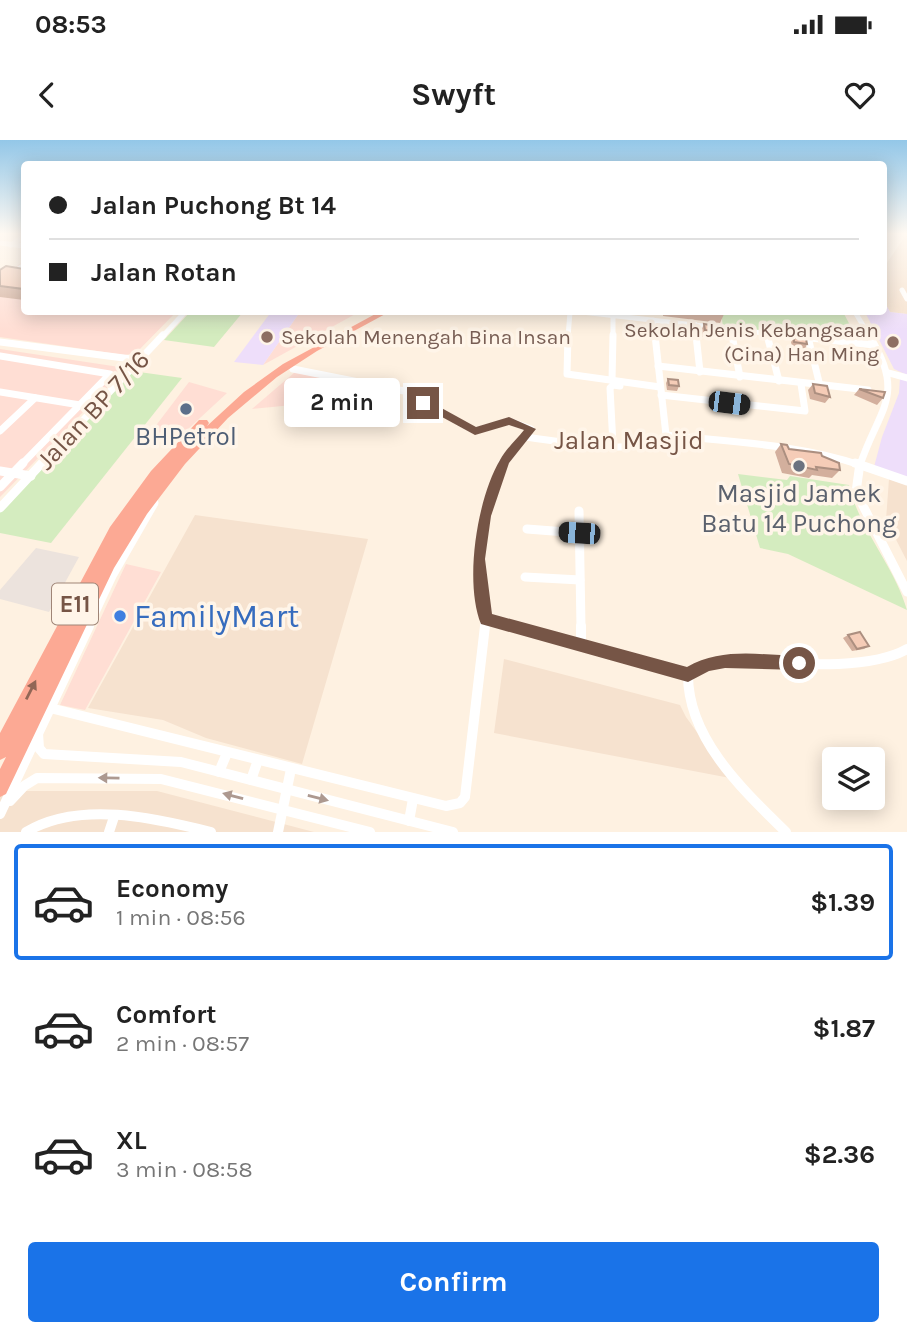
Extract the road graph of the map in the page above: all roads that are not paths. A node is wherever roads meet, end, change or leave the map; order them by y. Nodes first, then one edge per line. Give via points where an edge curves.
1 (21, 267) edge
2 (0, 282) edge
3 (902, 290) dead end
4 (907, 299) edge
5 (182, 315) edge
6 (365, 315) edge
7 (380, 315) edge
8 (570, 315) edge
9 (613, 315) joint
10 (856, 315) edge
11 (653, 316) edge
12 (695, 324) junction
13 (731, 328) junction
14 (767, 333) junction
15 (808, 337) junction
16 (0, 342) edge
17 (874, 345) junction
18 (322, 347) junction
19 (0, 356) edge
20 (11, 358) junction
21 (139, 360) junction
22 (0, 366) edge
23 (658, 366) junction
24 (293, 369) joint
25 (700, 372) junction
26 (888, 373) junction
27 (740, 377) junction
28 (907, 378) edge
29 (612, 380) junction
30 (779, 381) junction
31 (801, 384) junction
32 (820, 386) junction
33 (661, 391) junction
34 (0, 392) edge
35 (888, 393) junction
36 (35, 398) junction
37 (80, 405) junction
38 (0, 431) edge
39 (527, 433) junction
40 (666, 435) junction
41 (613, 445) junction
42 (190, 450) junction
43 (858, 464) junction
44 (0, 471) edge
45 (13, 473) junction
46 (31, 476) junction
47 (907, 481) edge
48 (0, 486) edge
49 (0, 508) edge
50 (579, 511) dead end
51 (527, 529) dead end
52 (579, 533) junction
53 (525, 577) dead end
54 (580, 580) junction
55 (907, 592) edge
56 (486, 619) junction
57 (580, 644) junction
58 (907, 649) edge
59 (688, 675) junction
60 (50, 708) junction
61 (38, 733) junction
62 (0, 751) edge
63 (227, 753) junction
64 (258, 760) junction
65 (291, 769) junction
66 (219, 772) junction
67 (251, 780) junction
68 (0, 788) edge
69 (288, 790) junction
70 (413, 799) junction
71 (284, 810) junction
72 (1, 813) edge
73 (114, 817) junction
74 (409, 821) junction
75 (194, 830) edge
76 (26, 832) edge
77 (108, 832) edge
78 (211, 832) edge
79 (278, 832) edge
80 (370, 832) edge
81 (453, 832) edge
82 (786, 832) edge

1 - 2 street
3 - 4 street
5 - 21 street, Jalan BP 7/16
62 -> 6 highway, E11 via 115,531 170,457 244,388
7 - 18 highway, E11
8 - 29 street via 565,371
9 - 11 street
9 - 29 street
10 - 17 street
11 - 12 street
11 - 23 street
12 - 13 street
12 - 25 street
13 - 14 street
13 - 27 street
14 - 15 street
14 - 30 street
15 - 17 street
15 - 32 street
16 - 21 street
17 - 26 street
18 - 24 highway
18 - 42 highway, E11 via 274,374 224,414
19 - 20 street
20 - 22 street
20 - 37 street via 110,373
21 - 46 street, Jalan BP 7/16
23 - 25 street
23 - 33 street
24 - 39 street, Jalan Masjid via 404,391 475,431 509,421
25 - 27 street
26 - 28 street
26 - 35 street
27 - 30 street
29 - 33 street
30 - 31 street
31 - 32 street
31 - 33 street via 805,411
32 - 35 street
33 - 40 street
33 - 41 street via 610,386
34 - 36 street
35 - 43 street
36 - 37 street
36 - 38 street
37 - 45 street
39 - 41 street, Jalan Masjid
39 - 56 street via 501,468 485,516 479,559
40 - 41 street, Jalan Masjid via 660,443
40 - 43 street, Jalan Masjid via 780,447
42 - 60 street via 129,544
42 - 68 highway, E11 via 145,506 108,564
43 - 47 street, Jalan Masjid
43 - 55 street via 856,492
44 - 45 street
45 - 46 street
45 - 48 street
46 - 49 street, Jalan BP 7/16
50 - 52 street
51 - 52 street
52 - 54 street
53 - 54 street
54 - 57 street
56 - 57 street
56 - 70 street via 465,797 446,806
57 - 59 street
58 - 59 street via 895,657 858,662 725,661 707,664
59 - 82 street via 687,696 699,727
60 - 61 street
60 - 63 street
61 - 66 street via 44,754 171,761
61 - 72 street
63 - 64 street
63 - 66 street
64 - 65 street
64 - 67 street
65 - 69 street
65 - 70 street
66 - 67 street
67 - 69 street
69 - 71 street
69 -> 74 street
70 - 74 street
71 -> 72 street via 161,779 47,777 31,780
71 - 79 street
71 - 80 street
73 - 75 street via 162,820
73 - 76 street via 64,816
73 - 77 street
74 - 81 street
75 - 78 street

